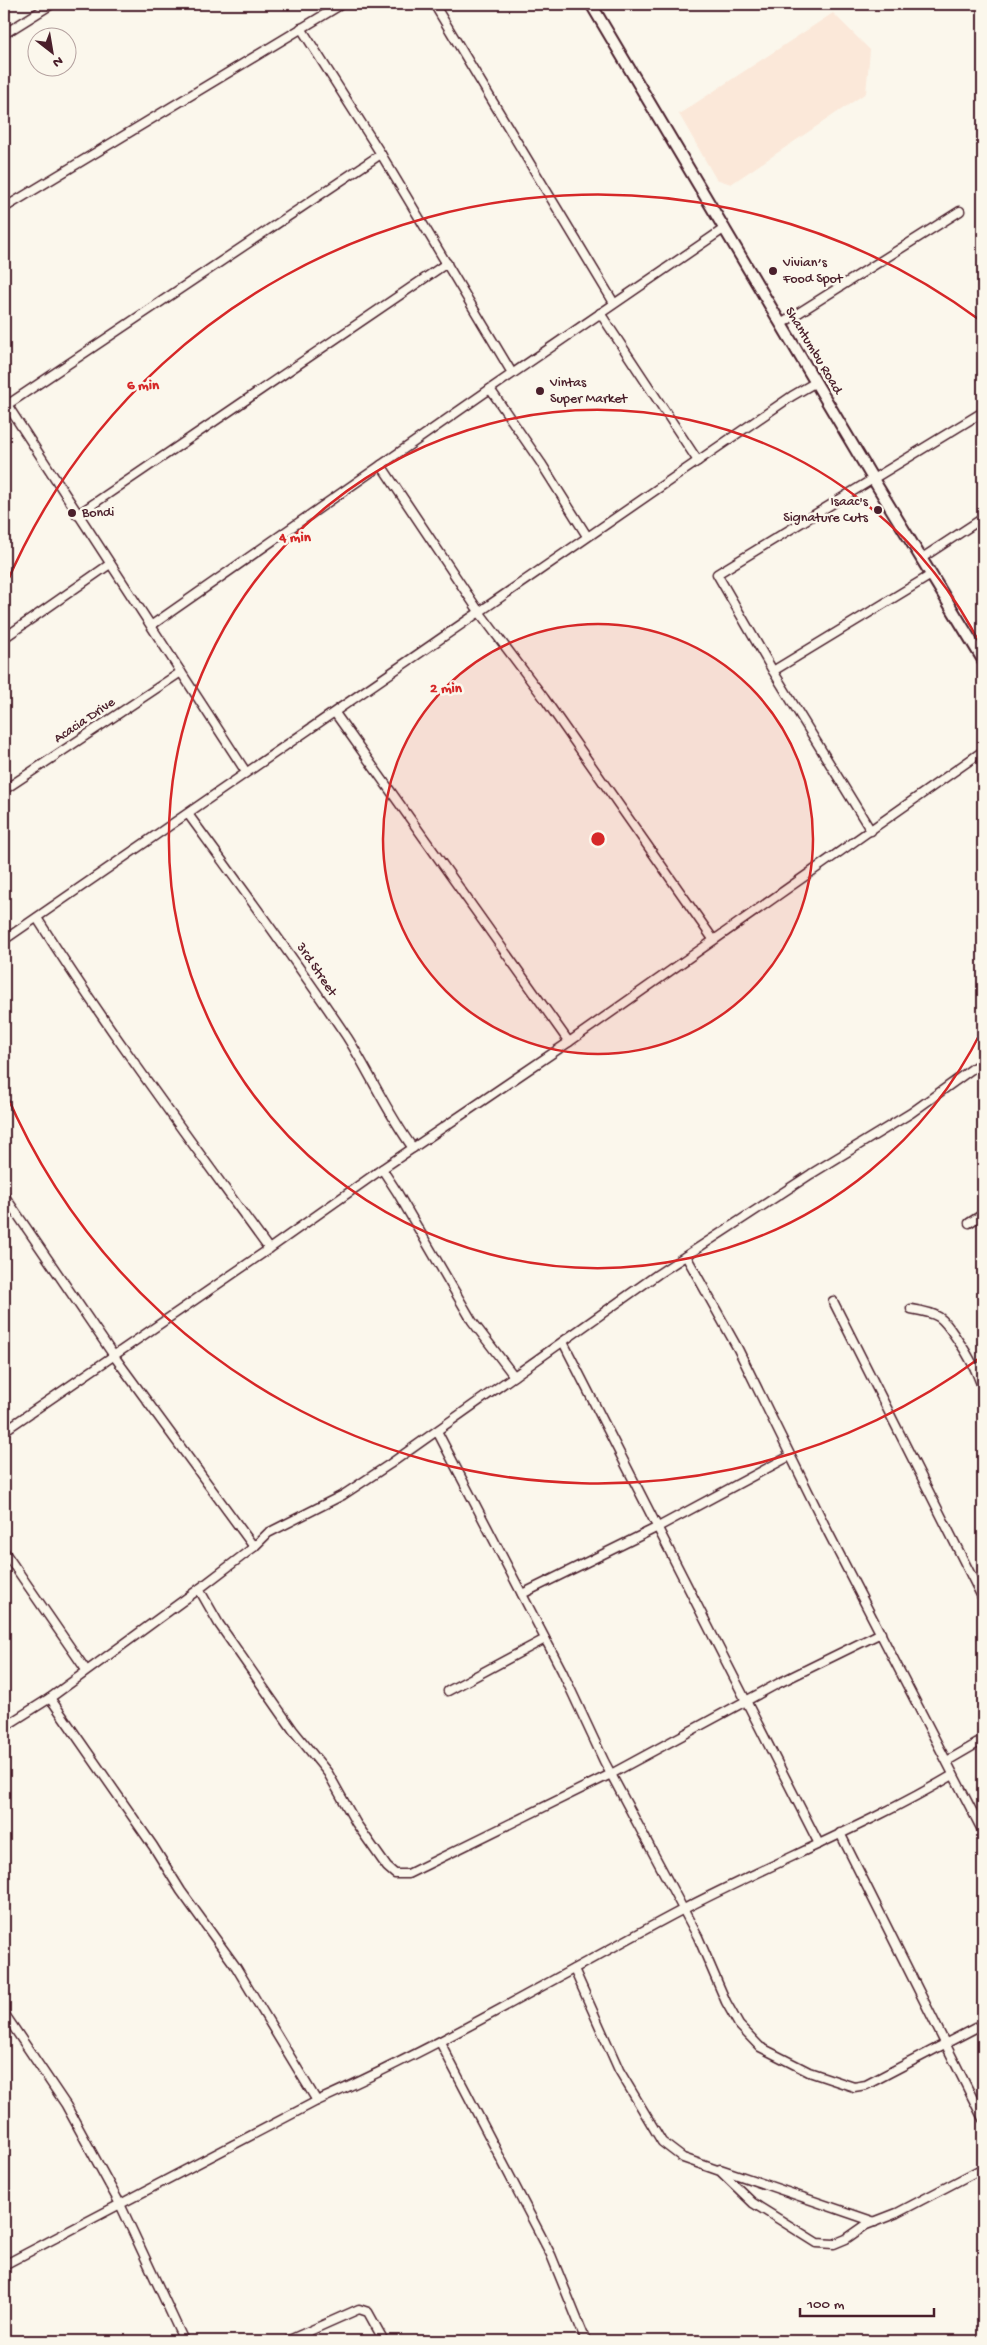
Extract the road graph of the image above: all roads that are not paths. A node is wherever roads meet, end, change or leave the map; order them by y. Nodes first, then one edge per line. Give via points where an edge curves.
1 (52, 4) edge
2 (342, 4) edge
3 (434, 4) edge
4 (591, 4) edge
5 (300, 28) junction
6 (4, 34) edge
7 (381, 154) junction
8 (4, 208) edge
9 (960, 211) dead end
10 (725, 228) junction
11 (447, 263) junction
12 (614, 303) junction
13 (600, 313) junction
14 (781, 324) junction
15 (512, 373) junction
16 (816, 382) junction
17 (490, 388) junction
18 (5, 402) edge
19 (983, 412) edge
20 (698, 461) junction
21 (381, 464) junction
22 (873, 478) junction
23 (77, 515) junction
24 (983, 518) edge
25 (587, 536) junction
26 (922, 558) junction
27 (110, 564) junction
28 (931, 575) junction
29 (480, 613) junction
30 (152, 625) junction
31 (5, 635) edge
32 (983, 660) edge
33 (773, 671) junction
34 (181, 672) junction
35 (335, 713) junction
36 (983, 751) edge
37 (246, 772) junction
38 (4, 790) edge
39 (188, 814) junction
40 (871, 831) junction
41 (37, 918) junction
42 (713, 939) junction
43 (4, 940) edge
44 (569, 1042) junction
45 (983, 1061) edge
46 (413, 1148) junction
47 (382, 1169) junction
48 (4, 1195) edge
49 (983, 1214) edge
50 (969, 1223) dead end
51 (269, 1249) junction
52 (686, 1256) junction
53 (833, 1300) dead end
54 (911, 1309) dead end
55 (563, 1342) junction
56 (114, 1356) junction
57 (983, 1365) edge
58 (975, 1369) junction
59 (514, 1376) junction
60 (983, 1388) edge
61 (4, 1431) edge
62 (437, 1431) junction
63 (790, 1456) junction
64 (658, 1527) junction
65 (254, 1547) junction
66 (4, 1551) edge
67 (199, 1588) junction
68 (522, 1594) junction
69 (983, 1599) edge
70 (881, 1632) junction
71 (545, 1639) junction
72 (86, 1670) junction
73 (448, 1691) dead end
74 (50, 1698) junction
75 (747, 1700) junction
76 (4, 1727) edge
77 (983, 1740) edge
78 (947, 1761) junction
79 (611, 1774) junction
80 (954, 1775) junction
81 (983, 1832) edge
82 (840, 1834) junction
83 (819, 1844) junction
84 (683, 1909) junction
85 (574, 1969) junction
86 (4, 2016) edge
87 (983, 2024) edge
88 (440, 2042) junction
89 (945, 2042) junction
90 (317, 2101) junction
91 (983, 2119) edge
92 (714, 2167) junction
93 (983, 2168) edge
94 (120, 2204) junction
95 (874, 2222) junction
96 (4, 2265) edge
97 (184, 2341) edge
98 (288, 2341) edge
99 (384, 2341) edge
100 (586, 2341) edge

1 - 6 street
2 - 5 street
3 - 12 street
4 - 10 street, Shantumbu Road
5 - 7 street
5 - 8 street
7 - 11 street
7 - 18 street
9 - 14 street
10 - 12 street
10 - 14 street, Shantumbu Road
11 - 15 street
11 - 23 street
12 - 13 street
13 - 15 street
13 - 20 street
14 - 16 street, Shantumbu Road
15 - 17 street
16 - 20 street
16 - 22 street, Shantumbu Road
17 - 21 street
17 - 25 street
18 - 23 street
19 - 22 street
20 - 25 street
21 - 29 street
21 - 30 street
22 - 26 street, Shantumbu Road
22 - 33 street via 717,574
23 - 27 street
24 - 26 street
25 - 29 street
26 - 28 street, Shantumbu Road
27 - 30 street
27 - 31 street
28 - 32 street, Shantumbu Road
28 - 33 street
29 - 35 street
29 - 42 street via 544,698
30 - 34 street
33 - 40 street
34 - 37 street
34 - 38 street, Acacia Drive
35 - 37 street
35 - 44 street
36 - 40 street
37 - 39 street
39 - 41 street
39 - 46 street, 3rd Street via 293,958 358,1055 394,1122
40 - 42 street
41 - 43 street
41 - 51 street via 139,1070
42 - 44 street
44 - 46 street
45 - 52 street via 911,1113
46 - 47 street
47 - 51 street
47 - 59 street via 472,1320
48 - 56 street
49 - 50 street
51 - 56 street
52 - 55 street
52 - 63 street via 738,1349
53 - 69 street
54 - 58 street via 943,1318
55 - 59 street
55 - 64 street
56 - 61 street
56 - 65 street
57 - 58 street
58 - 60 street
59 - 62 street
62 - 65 street via 343,1495 268,1533
62 - 68 street
63 - 64 street
63 - 70 street
64 - 68 street
64 - 75 street
65 - 67 street
66 - 72 street
67 - 72 street
67 - 79 street via 219,1624 293,1730 328,1773 356,1823 395,1874 408,1874
68 - 71 street
70 - 75 street
70 - 78 street
71 - 73 street
71 - 79 street
72 - 74 street
74 - 76 street
74 - 90 street via 236,1967
75 - 79 street
75 - 83 street
77 - 78 street
78 - 80 street
79 - 84 street
80 - 81 street
80 - 82 street
82 - 83 street
82 - 89 street
83 - 84 street
84 - 85 street
84 - 89 street via 739,2025 760,2047 809,2072 854,2087 866,2085
85 - 88 street
85 - 92 street via 619,2070 662,2142 683,2158
86 - 94 street via 66,2105
87 - 89 street
88 - 90 street
88 - 100 street via 551,2255
89 - 91 street
90 - 94 street
92 - 95 street
92 - 95 street via 753,2203 821,2244 834,2244
93 - 95 street
94 - 96 street
94 - 97 street
98 - 99 street via 359,2309 368,2312

